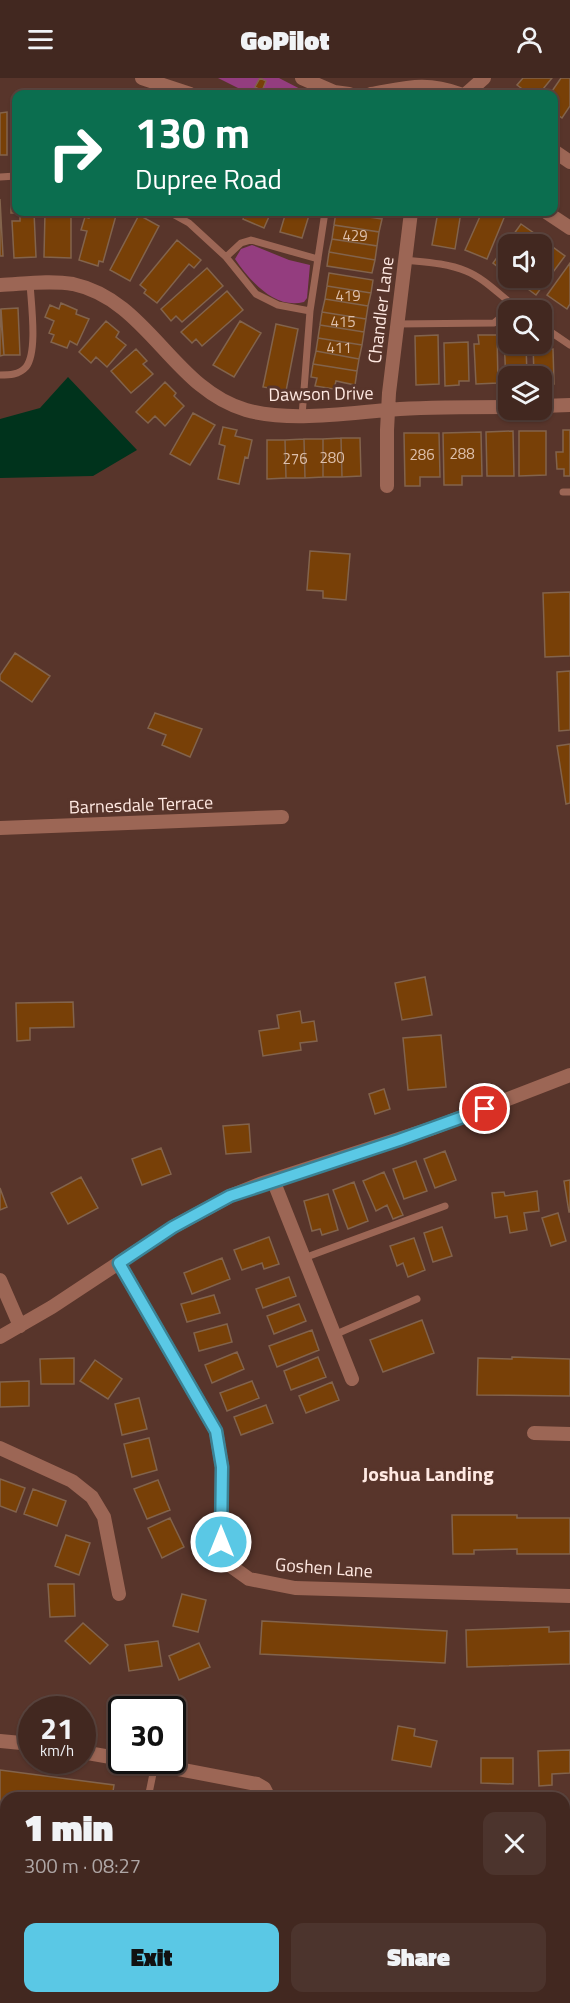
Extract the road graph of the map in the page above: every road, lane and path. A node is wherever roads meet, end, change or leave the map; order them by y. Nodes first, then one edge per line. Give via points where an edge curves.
1 (142, 78) edge
2 (302, 78) edge
3 (484, 78) edge
4 (178, 90) edge
5 (329, 90) edge
6 (398, 90) edge
7 (449, 90) edge
8 (470, 90) edge
9 (176, 216) edge
10 (324, 216) edge
11 (410, 216) edge
12 (552, 216) edge
13 (570, 228) edge
14 (226, 257) junction
15 (318, 259) junction
16 (405, 260) junction
17 (30, 283) junction
18 (0, 285) edge
19 (506, 300) edge
20 (310, 311) junction
21 (498, 320) edge
22 (396, 324) junction
23 (552, 333) edge
24 (570, 345) edge
25 (0, 375) edge
26 (570, 405) edge
27 (552, 406) edge
28 (498, 407) edge
29 (388, 410) junction
30 (302, 416) junction
31 (387, 486) dead end
32 (282, 817) dead end
33 (0, 828) edge
34 (570, 1075) edge
35 (273, 1180) junction
36 (446, 1206) dead end
37 (304, 1258) junction
38 (119, 1263) junction
39 (0, 1280) edge
40 (417, 1299) dead end
41 (20, 1326) junction
42 (334, 1335) junction
43 (0, 1337) edge
44 (352, 1379) dead end
45 (534, 1433) dead end
46 (570, 1434) edge
47 (0, 1448) edge
48 (119, 1594) dead end
49 (570, 1596) edge
50 (0, 1741) edge
51 (18, 1743) edge
52 (186, 1770) edge
53 (153, 1774) edge
54 (149, 1792) edge
55 (266, 1792) edge

1 - 4 street
2 - 5 street
3 - 8 street
6 - 7 street via 426,86
9 - 14 lane
10 - 15 lane
11 - 16 street, Chandler Lane
12 - 13 street
14 - 15 lane via 241,243 251,240
14 - 20 lane via 256,294 278,305
15 - 20 lane
16 - 19 lane via 466,271
16 - 22 street, Chandler Lane
17 - 18 street, Dawson Drive
17 - 25 lane via 30,359 20,372
17 - 30 street, Dawson Drive via 72,284 99,293 134,318 187,376 215,397 263,414
20 - 30 lane
21 - 22 lane via 494,323
22 - 29 street, Chandler Lane
23 - 24 lane
26 - 27 street
28 - 29 street, Dawson Drive
29 - 30 street, Dawson Drive
29 - 31 street, Chandler Lane
32 - 33 street, Barnesdale Terrace
34 - 35 street via 433,1128
35 - 37 street
35 - 38 street via 201,1210
36 - 37 lane
37 - 42 street
38 - 41 street
38 - 49 street, Goshen Lane via 216,1431 222,1467 221,1542 228,1564 249,1579 295,1588
39 - 41 street
40 - 42 lane
41 - 43 street
42 - 44 street
45 - 46 street
47 - 48 street via 72,1481 92,1497 104,1517
50 - 51 street
52 - 55 street via 257,1784
53 - 54 lane

